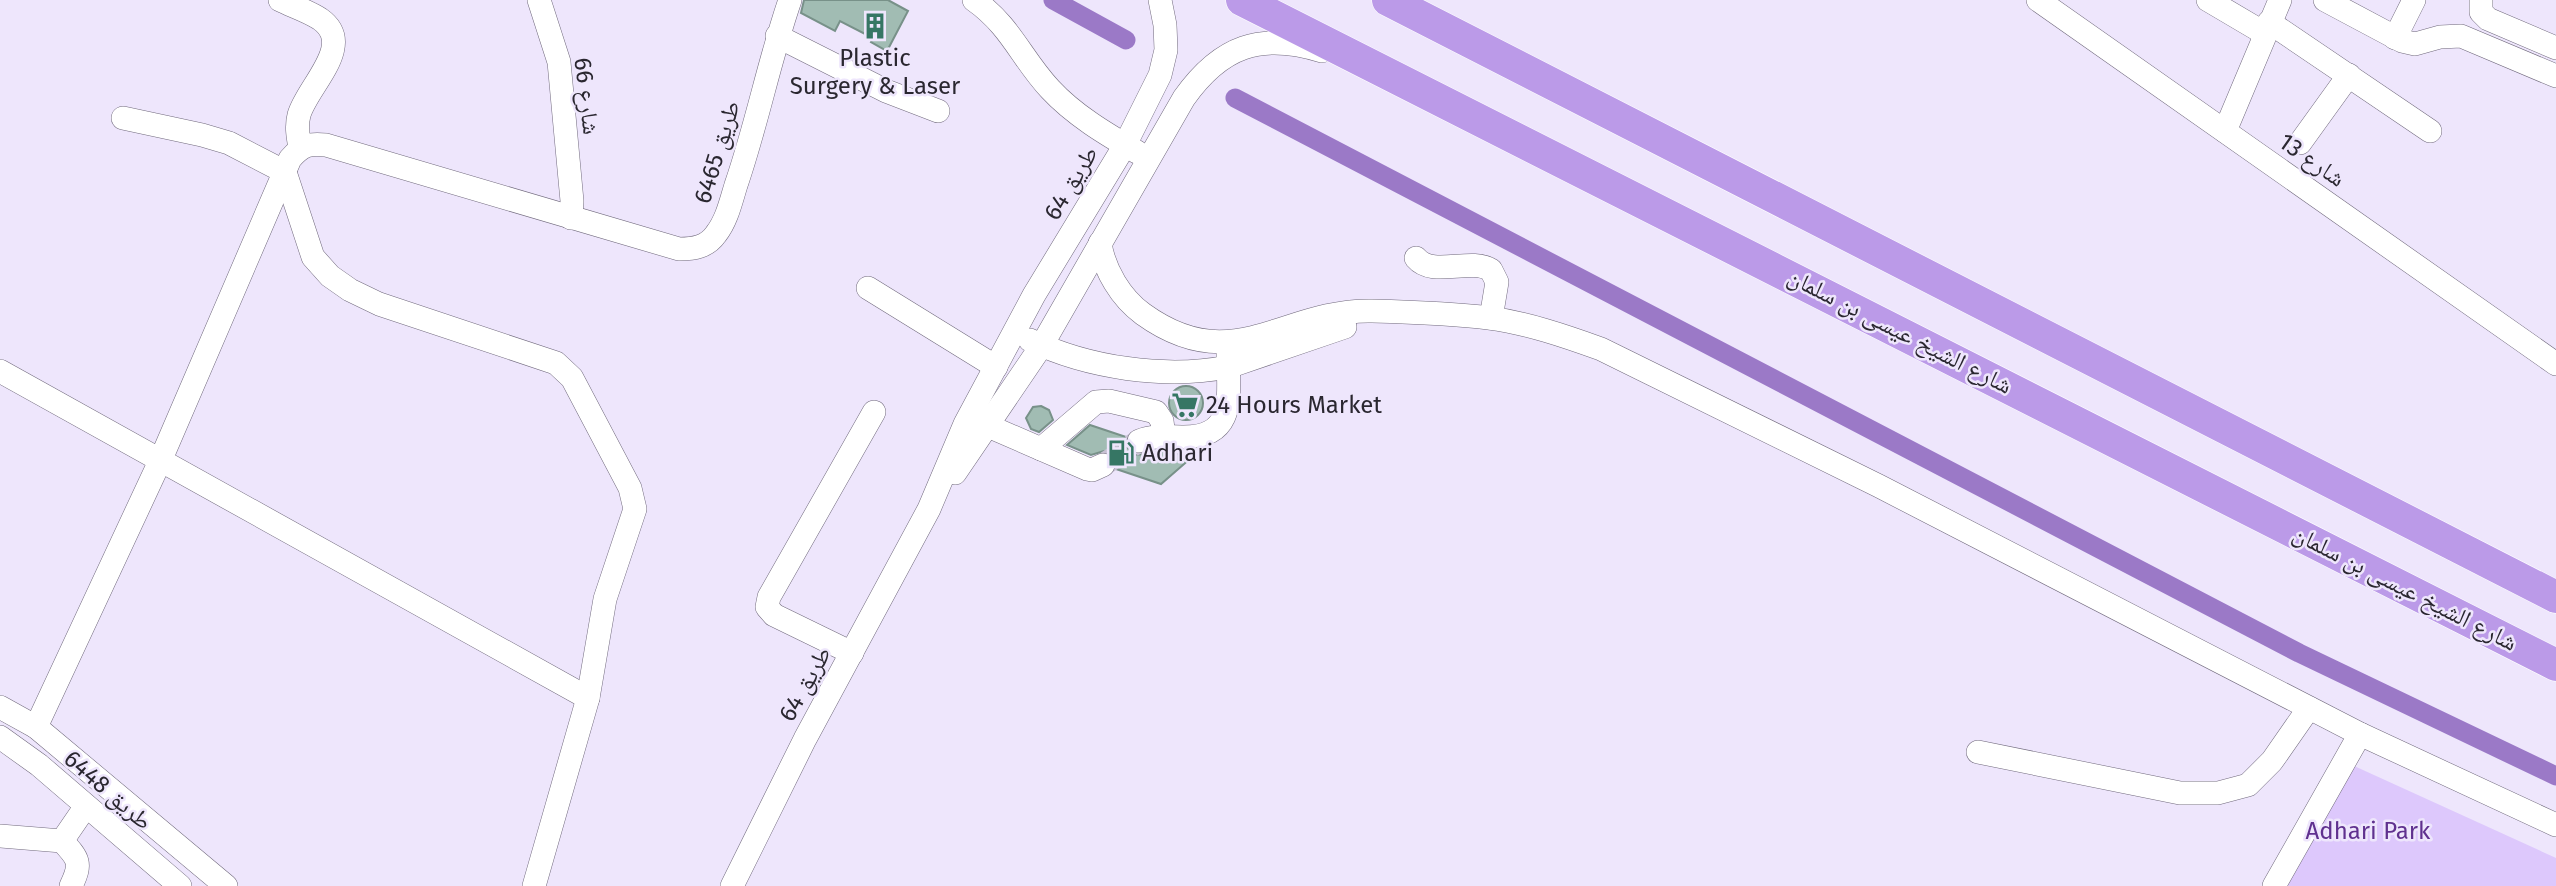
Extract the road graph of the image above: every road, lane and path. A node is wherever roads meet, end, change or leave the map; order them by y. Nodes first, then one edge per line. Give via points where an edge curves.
1 (280, 0) edge
2 (539, 0) edge
3 (790, 0) edge
4 (974, 0) edge
5 (1160, 0) edge
6 (1242, 0) edge
7 (1388, 0) edge
8 (2038, 0) edge
9 (2208, 0) edge
10 (2280, 0) edge
11 (2325, 0) edge
12 (2414, 0) edge
13 (2480, 0) edge
14 (2266, 28) junction
15 (777, 36) junction
16 (2395, 38) junction
17 (2556, 48) edge
18 (1380, 69) junction
19 (2348, 75) junction
20 (2556, 76) edge
21 (937, 111) dead end
22 (123, 118) dead end
23 (2225, 131) junction
24 (2430, 131) dead end
25 (2300, 143) dead end
26 (1125, 145) junction
27 (300, 148) junction
28 (1148, 159) junction
29 (285, 172) junction
30 (572, 210) junction
31 (1100, 243) junction
32 (1416, 258) dead end
33 (868, 288) dead end
34 (1389, 312) junction
35 (1491, 318) junction
36 (1015, 332) junction
37 (1228, 342) junction
38 (1042, 345) junction
39 (2556, 364) edge
40 (996, 367) junction
41 (1228, 367) junction
42 (0, 371) edge
43 (874, 412) dead end
44 (988, 426) junction
45 (1164, 437) junction
46 (1139, 441) tunnel mouth
47 (1041, 449) junction
48 (162, 459) junction
49 (1103, 465) tunnel mouth
50 (929, 509) junction
51 (2556, 597) edge
52 (852, 653) junction
53 (2556, 665) edge
54 (588, 698) junction
55 (0, 707) edge
56 (2309, 708) junction
57 (36, 727) junction
58 (2360, 734) junction
59 (0, 737) edge
60 (1978, 752) dead end
61 (86, 806) junction
62 (2556, 825) edge
63 (0, 836) edge
64 (62, 841) junction
65 (71, 886) edge
66 (180, 886) edge
67 (226, 886) edge
68 (534, 886) edge
69 (732, 886) edge
70 (2274, 886) edge

1 - 27 street via 319,18 334,40 332,54 299,114
2 - 30 street, شارع 66 via 559,62
3 - 15 street, طريق 6465
4 - 26 street via 1004,25 1062,101
5 - 26 street, طريق 64 via 1166,50 1160,75
6 - 18 highway, شارع الشيخ عيسى بن سلمان
7 - 51 highway
8 - 23 street, شارع 13
9 - 14 street
10 - 14 street
11 - 16 street
12 - 16 street
13 - 17 street via 2488,19
14 - 19 street
14 - 23 street
15 - 21 street via 886,91
15 - 30 street, طريق 6465 via 743,166 716,236 704,246 679,248
16 - 20 street via 2415,44 2461,36
18 - 28 street, طريق 64 via 1295,43 1243,48 1199,77
18 - 53 highway, شارع الشيخ عيسى بن سلمان
19 - 24 street
19 - 25 street
22 - 29 street via 229,143
23 - 39 street, شارع 13
26 - 28 street
26 - 36 street, طريق 64
27 - 29 street
27 - 30 street, طريق 6465 via 310,143 327,145
28 - 31 street, طريق 64
29 - 48 street
29 - 54 street via 313,257 330,276 379,304 556,363 572,378 630,488 635,509 605,599
31 - 37 street via 1123,294 1157,325 1211,343
31 - 38 street, طريق 64
32 - 35 street via 1424,264 1479,265 1491,270 1497,282
33 - 40 street
34 - 35 street
34 - 37 street via 1349,313
34 - 41 street
35 - 56 street via 1601,349 1879,486
36 - 38 street
36 - 40 street, طريق 64
37 - 41 street
38 - 41 street via 1083,359 1145,369
38 - 44 street, طريق 64
40 - 50 street, طريق 64 via 965,424
41 - 45 street via 1226,410 1217,428 1199,437
42 - 48 street
43 - 52 street via 767,607 774,615
44 - 47 street
44 - 50 street, طريق 64
45 - 46 street
45 - 47 street via 1156,412 1102,401 1091,405
47 - 49 street via 1087,469
48 - 54 street
48 - 57 street
50 - 52 street, طريق 64
52 - 69 street, طريق 64
54 - 68 street
55 - 57 street
56 - 58 street
56 - 60 street via 2272,761 2248,785 2218,793 2179,793
57 - 67 street
58 - 62 street
58 - 70 street
59 - 61 street, طريق 6448
61 - 64 street
61 - 66 street, طريق 6448
63 - 64 street
64 - 65 street via 76,855 79,869

